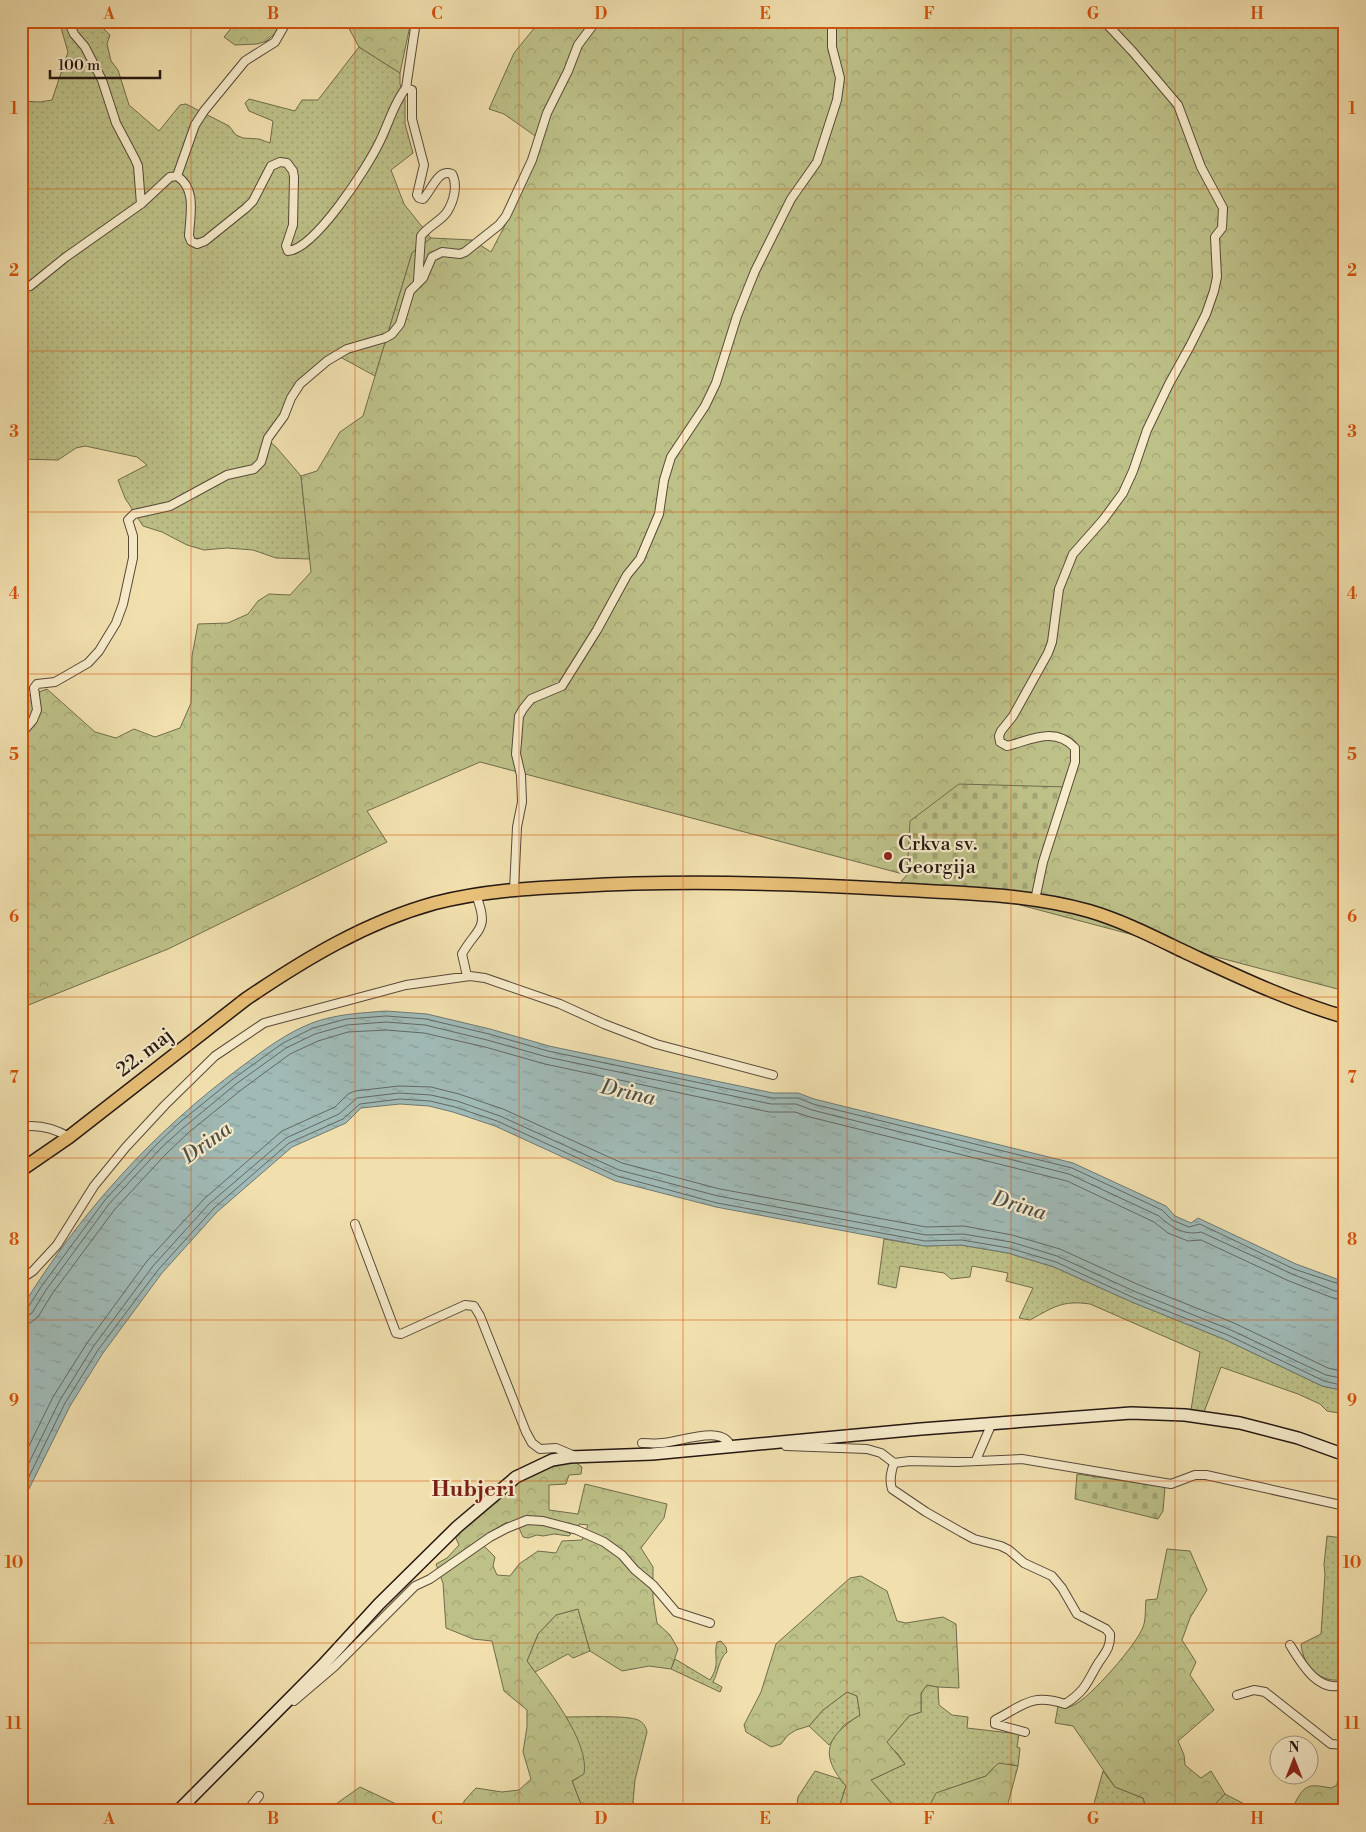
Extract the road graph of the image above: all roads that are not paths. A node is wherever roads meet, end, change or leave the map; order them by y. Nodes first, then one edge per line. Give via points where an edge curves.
1 (68, 21) edge
2 (287, 21) edge
3 (416, 21) edge
4 (596, 21) edge
5 (832, 21) edge
6 (1104, 21) edge
7 (406, 88) junction
8 (177, 176) junction
9 (141, 204) junction
10 (418, 281) junction
11 (21, 288) edge
12 (21, 734) edge
13 (514, 890) junction
14 (476, 895) junction
15 (1036, 900) junction
16 (467, 976) junction
17 (1345, 1017) edge
18 (773, 1075) dead end
19 (21, 1127) edge
20 (69, 1138) junction
21 (21, 1170) edge
22 (355, 1224) dead end
23 (21, 1279) edge
24 (992, 1423) junction
25 (780, 1442) junction
26 (642, 1443) dead end
27 (730, 1448) junction
28 (1345, 1455) edge
29 (577, 1457) junction
30 (976, 1460) junction
31 (894, 1462) junction
32 (1345, 1506) edge
33 (710, 1623) dead end
34 (1290, 1645) dead end
35 (1345, 1684) edge
36 (1237, 1695) dead end
37 (269, 1717) junction
38 (1025, 1732) dead end
39 (1345, 1746) edge
40 (259, 1796) dead end
41 (178, 1811) edge
42 (247, 1811) edge

1 - 9 street via 86,47 102,80 116,123 138,166
2 - 8 street via 275,42 246,61 194,125
3 - 7 street
4 - 10 street via 578,45 506,216 465,252 435,255 423,278
5 - 13 street via 832,47 840,78 817,162 791,199 755,271 705,406 671,456 659,514 640,559 627,575 562,686 531,699 519,716 516,754 522,802 517,827
6 - 15 street via 1178,105 1201,167 1224,208 1224,220 1215,237 1217,277 1206,314 1147,430 1123,493 1073,554 1060,589 1048,653 999,736 1000,742 1007,746 1055,736 1065,738 1075,748 1074,762 1043,862
7 - 8 street via 361,175 316,232 295,250 288,251 286,246 293,225 294,177 287,163 271,166 253,201 197,244 189,236 191,194
7 - 10 street via 412,90 412,119 424,165 417,195 423,199 445,172 452,174 455,186 447,212 421,236
8 - 9 street via 170,177
9 - 11 street via 30,286
10 - 12 street via 410,291 400,324 392,334 348,349 327,361 300,384 254,469 227,475 170,506 129,517 134,547 116,623 99,652 88,663 55,682 37,684 34,688 37,710
13 - 14 main road, 22. maj
13 - 15 main road, 22. maj via 645,882 729,882 964,893
14 - 16 street via 482,910 482,924 462,954
14 - 20 main road, 22. maj via 418,908 363,929 310,957 246,999
15 - 17 main road, 22. maj via 1077,908 1124,924 1289,999
16 - 18 street via 485,978 560,1004 656,1044
16 - 23 street via 406,985 264,1023 215,1056 126,1147 94,1186 57,1245
19 - 20 street via 29,1125 56,1130
20 - 21 main road, 22. maj
22 - 29 street via 396,1333 403,1334 465,1305 474,1306 529,1438 540,1449 560,1449
24 - 25 street
24 - 28 street via 1100,1414 1186,1415 1240,1423 1298,1438
24 - 30 street
25 - 27 street
25 - 31 street via 785,1446 866,1449 881,1453
26 - 27 street via 718,1435 726,1439
27 - 29 street
29 - 37 street via 552,1460 516,1477 457,1527
30 - 31 street
30 - 32 street via 1022,1459 1171,1484 1195,1475 1206,1475
31 - 38 street via 892,1489 974,1539 1001,1546 1024,1563 1052,1576 1077,1614 1106,1628 1110,1634 1109,1647 1077,1697 1065,1704 1034,1700 995,1720 995,1724
33 - 37 street via 676,1612 653,1585 604,1542 577,1530 527,1520 490,1537 415,1586 328,1672 281,1711
34 - 35 street via 1319,1681 1333,1687
36 - 39 street via 1254,1690 1265,1692 1331,1744
37 - 41 street
40 - 42 street

